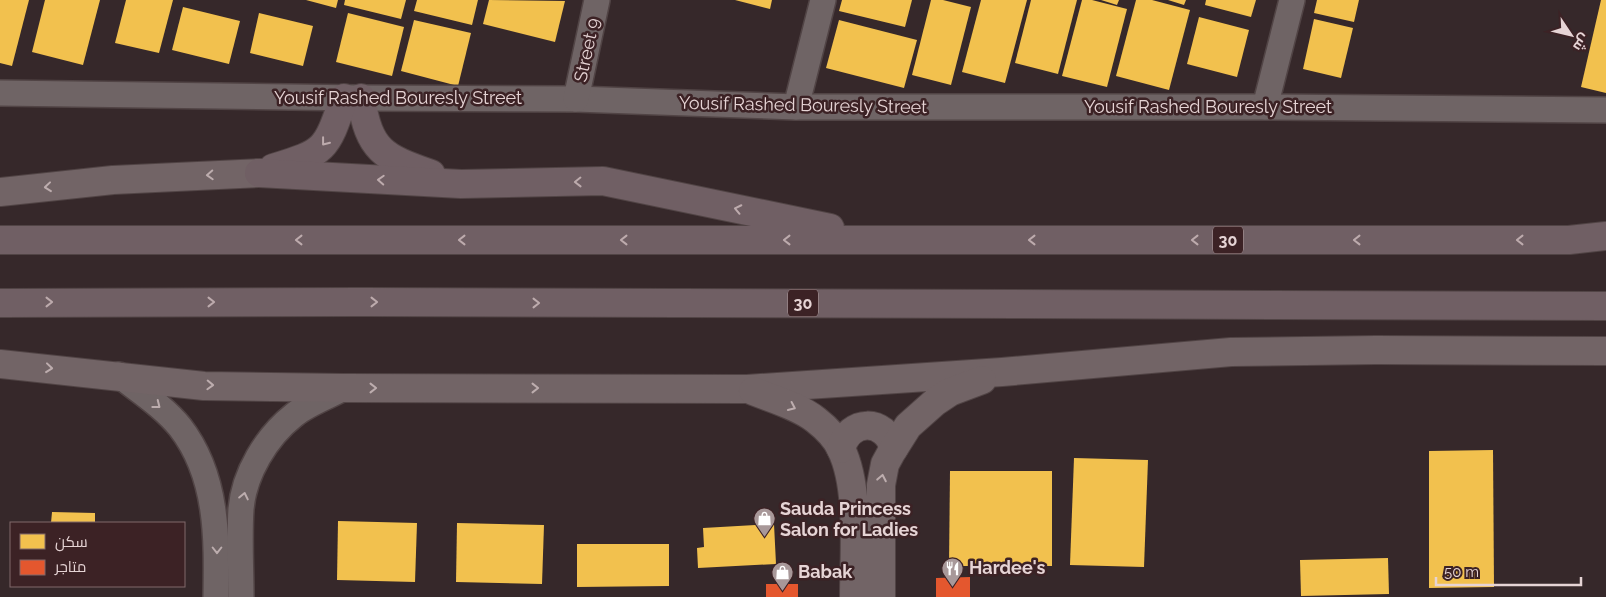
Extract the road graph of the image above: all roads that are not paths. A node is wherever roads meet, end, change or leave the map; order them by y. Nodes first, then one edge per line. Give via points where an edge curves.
1 (597, 0) edge
2 (823, 0) edge
3 (1292, 0) edge
4 (0, 93) edge
5 (352, 98) junction
6 (576, 99) junction
7 (796, 107) junction
8 (1265, 107) junction
9 (1606, 110) edge
10 (259, 173) junction
11 (461, 184) junction
12 (0, 192) edge
13 (1606, 236) edge
14 (0, 240) edge
15 (888, 240) junction
16 (1569, 240) junction
17 (1606, 241) edge
18 (0, 303) edge
19 (1606, 306) edge
20 (1606, 351) edge
21 (0, 364) edge
22 (1002, 372) junction
23 (119, 375) junction
24 (344, 388) junction
25 (748, 389) junction
26 (841, 448) junction
27 (894, 448) junction
28 (216, 597) edge
29 (241, 597) edge
30 (854, 597) edge
31 (881, 597) edge

1 - 6 street, Street 9
2 - 7 street
3 - 8 street
4 - 5 street, Yousif Rashed Bouresly Street
5 - 6 street, Yousif Rashed Bouresly Street
5 -> 10 highway via 319,150 303,159
5 - 11 highway via 373,142 387,155
6 - 7 street, Yousif Rashed Bouresly Street
7 - 8 street, Yousif Rashed Bouresly Street
8 - 9 street, Yousif Rashed Bouresly Street
11 -> 10 highway
10 -> 12 main road via 113,180
15 -> 11 highway via 603,181
13 - 16 highway
15 -> 14 highway, 30
16 -> 15 highway, 30
16 - 17 highway, 30
18 -> 19 highway, 30
20 - 22 main road via 1231,352
21 -> 23 main road
22 - 25 main road
22 - 27 main road via 950,392 935,402 908,426
23 -> 24 main road via 204,386
23 -> 28 street via 168,414 192,446 204,469 217,544
24 -> 25 main road
29 -> 24 street via 241,508 247,482 258,457 274,434 295,414
25 -> 26 main road via 815,419
26 - 27 main road via 850,432 867,425 885,432
26 - 30 main road via 851,478 853,500
31 -> 27 main road via 881,485

